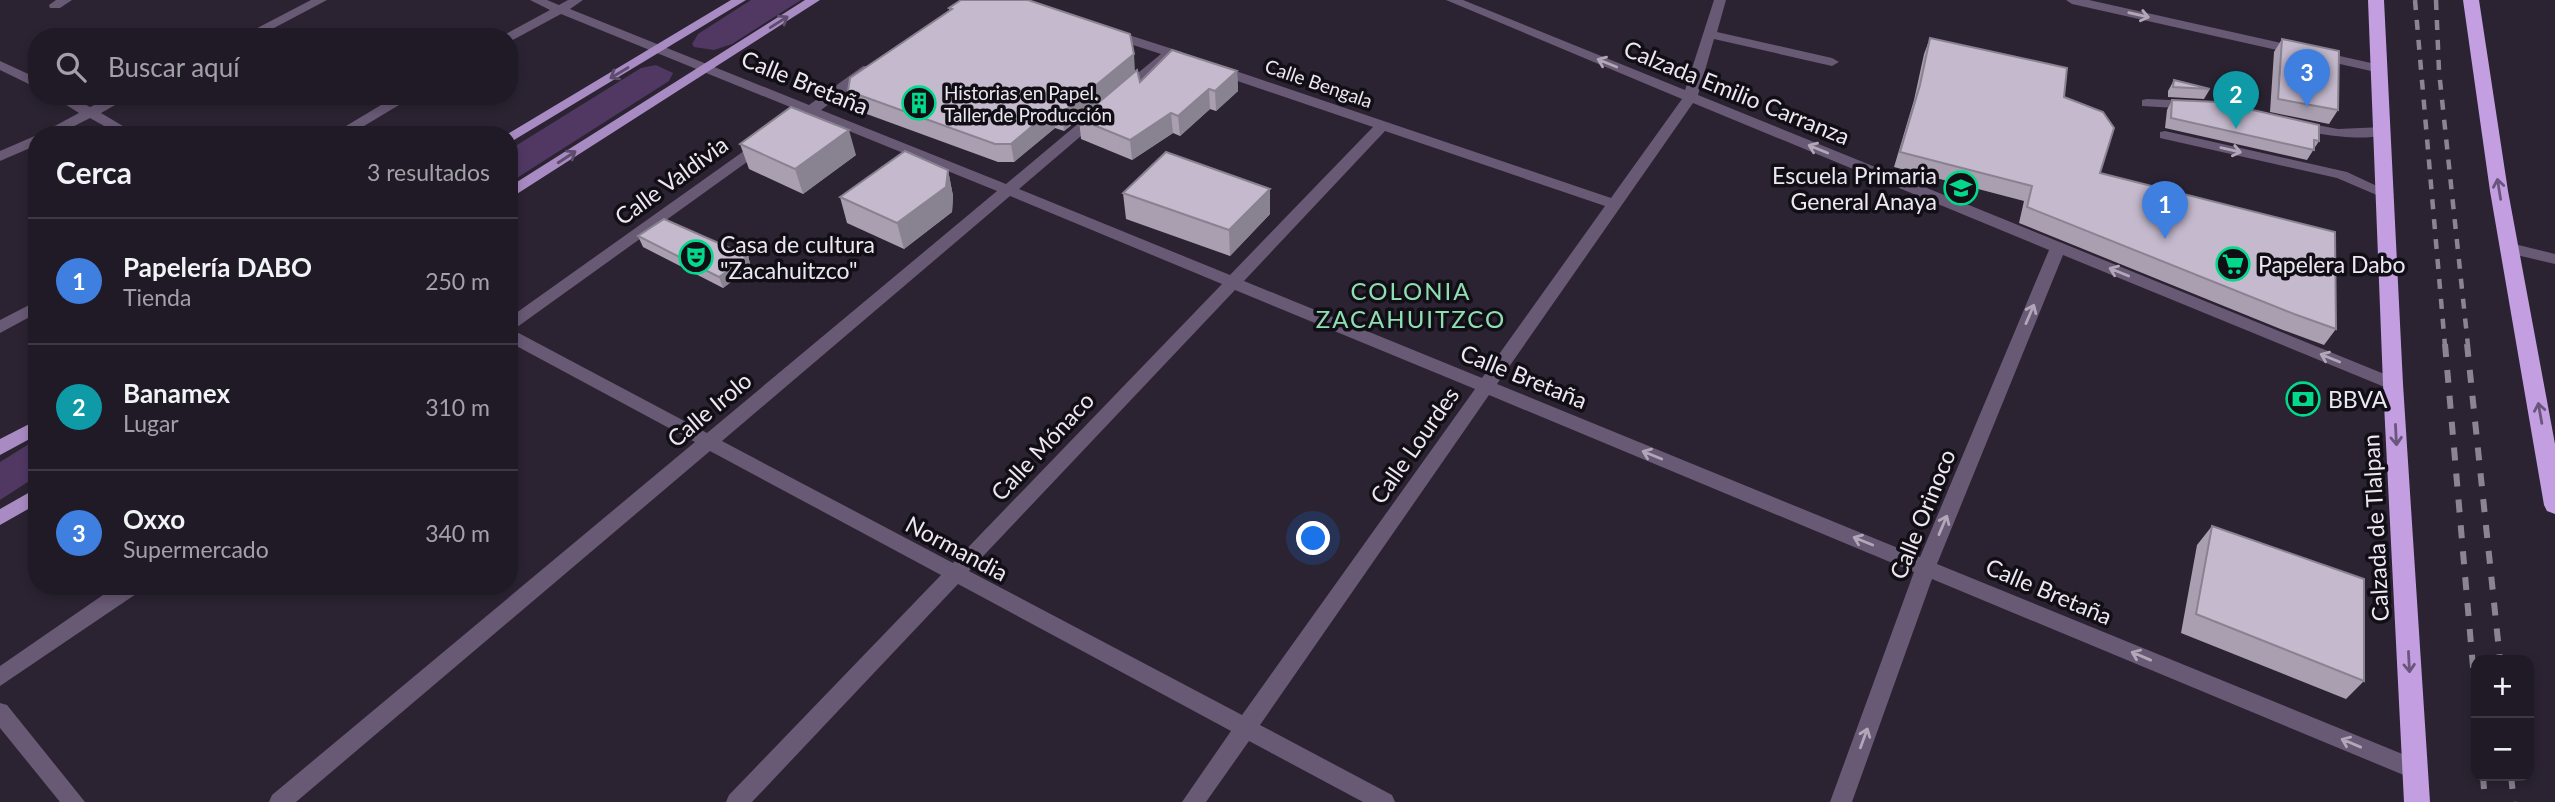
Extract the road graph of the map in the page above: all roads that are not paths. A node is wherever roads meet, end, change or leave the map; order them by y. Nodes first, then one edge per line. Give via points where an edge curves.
1 (321, 0) edge
2 (536, 0) edge
3 (578, 0) edge
4 (740, 0) edge
5 (814, 0) edge
6 (1452, 0) edge
7 (1720, 0) edge
8 (2072, 0) edge
9 (2376, 0) edge
10 (2471, 0) edge
11 (561, 9) junction
12 (264, 28) edge
13 (1096, 29) edge
14 (518, 33) edge
15 (1709, 34) junction
16 (660, 49) junction
17 (1170, 53) junction
18 (1832, 62) dead end
19 (877, 63) edge
20 (0, 65) edge
21 (707, 68) junction
22 (2380, 69) junction
23 (28, 79) edge
24 (1690, 97) junction
25 (2147, 103) dead end
26 (75, 105) edge
27 (106, 105) edge
28 (391, 105) edge
29 (2213, 106) edge
30 (811, 110) junction
31 (90, 113) junction
32 (2279, 121) edge
33 (1383, 125) junction
34 (63, 126) edge
35 (114, 126) edge
36 (354, 126) edge
37 (2383, 131) junction
38 (518, 134) edge
39 (2165, 135) dead end
40 (28, 143) edge
41 (0, 157) edge
42 (518, 188) edge
43 (1008, 190) junction
44 (2386, 194) junction
45 (1614, 204) junction
46 (2058, 247) junction
47 (2510, 247) junction
48 (2555, 259) edge
49 (1230, 283) junction
50 (28, 311) edge
51 (518, 320) edge
52 (0, 327) edge
53 (518, 340) edge
54 (2393, 384) junction
55 (1486, 387) junction
56 (28, 431) edge
57 (707, 443) junction
58 (0, 448) edge
59 (2552, 461) edge
60 (28, 501) edge
61 (2555, 505) edge
62 (0, 518) edge
63 (1926, 567) junction
64 (954, 575) junction
65 (119, 595) edge
66 (0, 677) edge
67 (0, 712) edge
68 (1245, 727) junction
69 (2414, 769) junction
70 (75, 802) edge
71 (280, 802) edge
72 (737, 802) edge
73 (1193, 802) edge
74 (1384, 802) edge
75 (1841, 802) edge
76 (2417, 802) edge

1 - 12 street
2 - 11 street, Calle Bretaña
3 - 11 street
4 - 16 main road
21 -> 5 main road
24 -> 6 street, Calzada Emilio Carranza
7 - 15 street, Calle Lourdes
8 -> 22 street
9 - 22 highway, Calzada de Tlalpan
47 -> 10 highway
11 - 14 street
11 - 16 street, Calle Bretaña
13 - 17 street, Calle Bengala
15 - 18 street
15 - 24 street, Calle Lourdes
16 - 21 street, Calle Bretaña
16 -> 38 main road
17 - 33 street, Calle Bengala
17 - 43 street, Calle Irolo
19 - 30 street, Calle Valdivia
20 - 23 street
21 - 30 street, Calle Bretaña
42 -> 21 main road
22 - 37 highway, Calzada de Tlalpan
24 - 45 street, Calle Lourdes
46 -> 24 street, Calzada Emilio Carranza
25 - 29 street
26 - 31 street
27 - 31 street
28 - 36 street
30 - 43 street, Calle Bretaña
30 - 51 street, Calle Valdivia
31 - 34 street
31 - 35 street
32 - 37 street via 2338,133
33 - 45 street, Calle Bengala
33 - 49 street, Calle Mónaco
37 - 44 highway, Calzada de Tlalpan
39 -> 44 street via 2342,175
40 - 41 street
43 - 49 street, Calle Bretaña
43 - 57 street, Calle Irolo
44 - 54 highway, Calzada de Tlalpan
45 - 55 street, Calle Lourdes
54 -> 46 street, Calzada Emilio Carranza
63 -> 46 street, Calle Orinoco
47 - 48 street
59 -> 47 highway
49 - 55 street, Calle Bretaña
49 - 64 street, Calle Mónaco
50 - 52 street
53 - 57 street, Normandia
54 -> 69 highway, Calzada de Tlalpan
63 -> 55 street, Calle Bretaña
55 - 68 street, Calle Lourdes
56 - 58 main road
57 - 64 street, Normandia
57 - 71 street, Calle Irolo
59 - 61 highway
60 - 62 main road
69 -> 63 street, Calle Bretaña
75 -> 63 street, Calle Orinoco
64 - 68 street, Normandia
64 - 72 street, Calle Mónaco
65 - 66 street
67 - 70 street
68 - 73 street, Calle Lourdes
68 - 74 street, Normandia
69 - 76 highway, Calzada de Tlalpan

